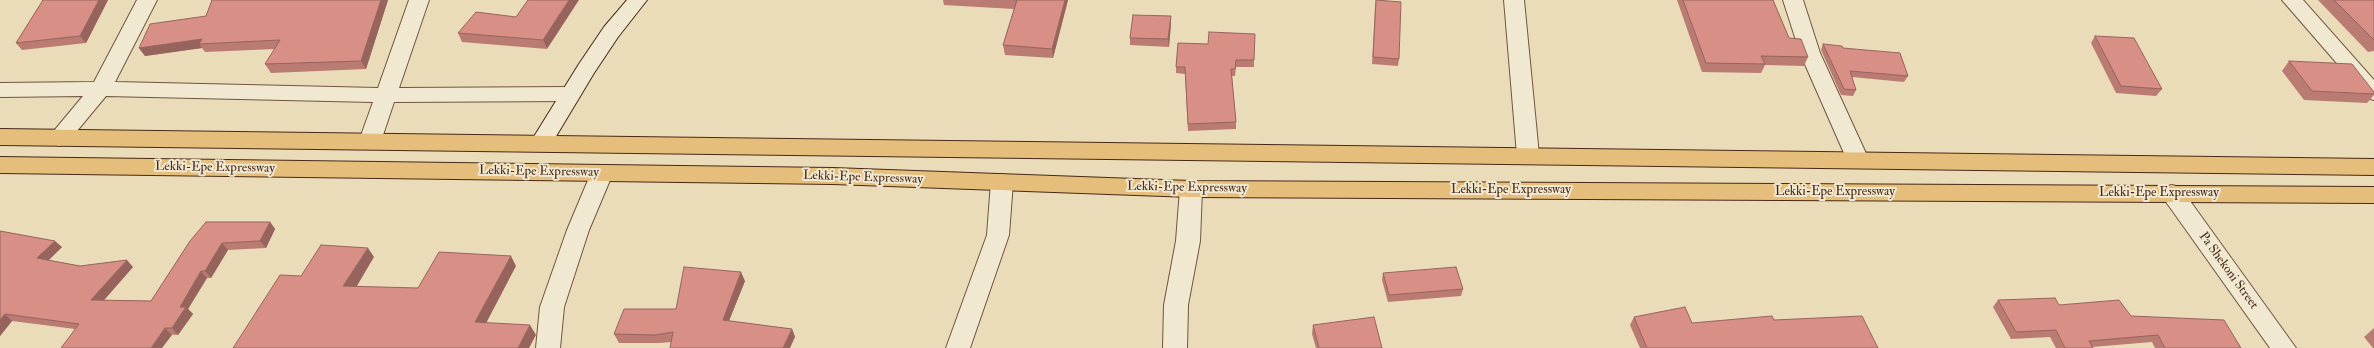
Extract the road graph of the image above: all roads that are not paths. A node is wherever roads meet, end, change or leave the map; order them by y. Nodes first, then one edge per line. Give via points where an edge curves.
1 (147, 0) edge
2 (419, 0) edge
3 (637, 0) edge
4 (1514, 0) edge
5 (1793, 0) edge
6 (2292, 0) edge
7 (101, 89) junction
8 (0, 90) edge
9 (2374, 93) edge
10 (571, 94) junction
11 (386, 95) junction
12 (0, 137) edge
13 (59, 138) junction
14 (370, 141) junction
15 (541, 143) junction
16 (1528, 155) junction
17 (1858, 160) junction
18 (0, 166) edge
19 (2374, 167) edge
20 (602, 173) junction
21 (1002, 182) junction
22 (1191, 189) junction
23 (2172, 193) junction
24 (2374, 195) edge
25 (548, 348) edge
26 (958, 348) edge
27 (1175, 348) edge
28 (2284, 348) edge

1 - 7 street
2 - 11 street
3 - 10 street via 611,32
4 - 16 street
5 - 17 street via 1810,53
6 - 9 street
7 - 8 street
7 - 11 street
7 - 13 street
10 - 11 street
10 - 15 street
11 - 14 street
12 - 13 highway
13 - 14 highway
14 - 15 highway
15 - 16 highway
16 - 17 highway
17 - 19 highway
18 - 20 highway, Lekki-Epe Expressway
20 - 21 highway, Lekki-Epe Expressway via 833,176
20 - 25 street via 578,230 552,307
21 - 22 highway, Lekki-Epe Expressway
21 - 26 street via 998,235
22 - 23 highway, Lekki-Epe Expressway
22 - 27 street via 1188,241 1176,305
23 - 24 highway, Lekki-Epe Expressway
23 - 28 street, Pa Shekoni Street

